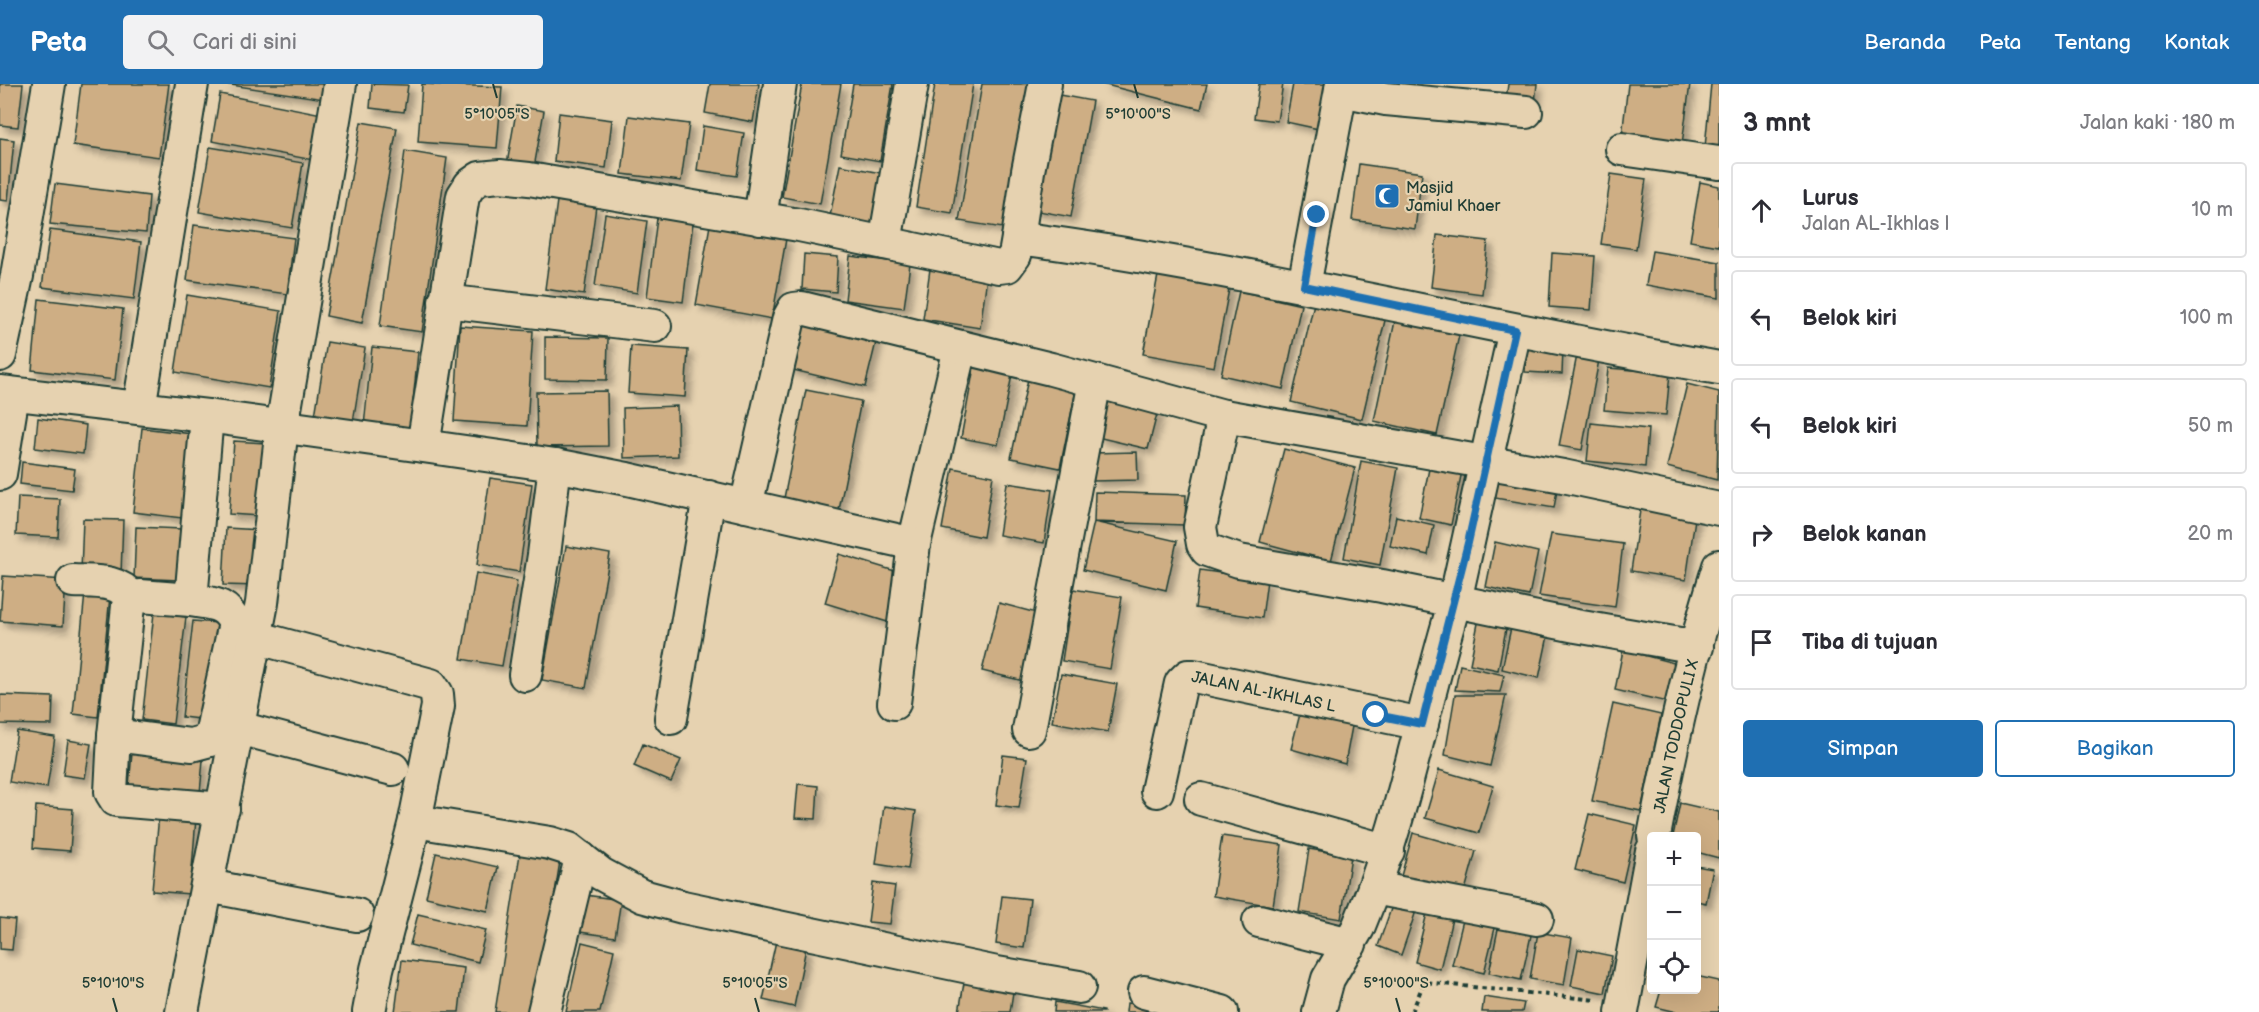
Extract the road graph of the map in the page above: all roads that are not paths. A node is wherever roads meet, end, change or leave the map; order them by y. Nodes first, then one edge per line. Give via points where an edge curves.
1 (49, 84) edge
2 (192, 84) edge
3 (340, 84) edge
4 (780, 84) edge
5 (912, 84) edge
6 (1045, 84) edge
7 (1342, 87) edge
8 (1526, 112) dead end
9 (1622, 149) dead end
10 (1719, 163) edge
11 (760, 219) junction
12 (1018, 238) junction
13 (885, 243) junction
14 (1304, 286) junction
15 (445, 301) junction
16 (655, 327) dead end
17 (1515, 330) junction
18 (960, 348) junction
19 (0, 355) edge
20 (1719, 368) edge
21 (1095, 381) junction
22 (7, 393) edge
23 (139, 408) junction
24 (207, 416) junction
25 (1224, 416) junction
26 (282, 427) junction
27 (423, 446) junction
28 (1485, 462) junction
29 (555, 465) junction
30 (0, 474) edge
31 (709, 497) junction
32 (747, 506) junction
33 (1719, 509) edge
34 (914, 544) junction
35 (1719, 566) edge
36 (73, 581) dead end
37 (132, 598) junction
38 (191, 600) junction
39 (1455, 601) junction
40 (255, 637) junction
41 (1697, 647) junction
42 (525, 675) dead end
43 (894, 703) dead end
44 (670, 718) dead end
45 (1422, 724) junction
46 (239, 728) junction
47 (1029, 730) dead end
48 (114, 735) junction
49 (393, 769) dead end
50 (1157, 791) dead end
51 (1202, 799) dead end
52 (224, 809) junction
53 (415, 821) junction
54 (1655, 832) edge
55 (1388, 851) junction
56 (581, 858) junction
57 (1647, 878) edge
58 (208, 886) junction
59 (1374, 888) junction
60 (357, 915) dead end
61 (1536, 919) dead end
62 (1259, 921) dead end
63 (1350, 944) junction
64 (1079, 987) dead end
65 (1144, 992) dead end
66 (1623, 1007) edge
67 (189, 1010) edge
68 (369, 1012) edge
69 (544, 1012) edge
70 (1222, 1012) edge
71 (1319, 1012) edge

1 - 19 street
2 - 23 street
3 - 26 street
4 - 11 street
5 - 13 street
6 - 12 street
7 - 8 street via 1386,99
7 - 14 street
9 - 10 street
11 - 13 street
11 - 15 street via 529,179 480,178 462,196
12 - 13 street via 1016,255 1007,266 999,267
12 - 14 street
14 - 17 street
15 - 16 street
15 - 27 street
17 - 20 street
17 - 28 street
18 - 21 street
18 - 32 street via 818,311 794,309
18 - 34 street
21 - 25 street
21 - 47 street
22 - 23 street
22 - 30 street
23 - 24 street
24 - 26 street
24 - 38 street
25 - 28 street
25 - 39 street via 1200,527 1207,550 1277,569
26 - 27 street
26 - 40 street
27 - 29 street
28 - 33 street
28 - 39 street
29 - 31 street
29 - 42 street
31 - 32 street
31 - 44 street
32 - 34 street
34 - 43 street
35 - 41 street, JALAN TODDOPULI X
36 - 37 street via 113,583
37 - 38 street
37 - 48 street
38 - 48 street via 225,607 235,623 210,740 191,745
39 - 41 street
39 - 45 street
40 - 46 street
40 - 53 street via 431,685 438,706
41 - 54 street, JALAN TODDOPULI X
45 - 50 street, JALAN AL-IKHLAS L via 1188,676 1180,683
45 - 55 street
46 - 49 street
46 - 52 street
48 - 52 street via 111,792 116,800
51 - 55 street
52 - 58 street
53 - 56 street via 550,843
53 - 68 street
55 - 59 street
56 - 64 street via 642,896 683,908
56 - 69 street
57 - 66 street
58 - 60 street
58 - 67 street
59 - 61 street
59 - 63 street
62 - 63 street
63 - 71 street via 1328,979
65 - 70 street

